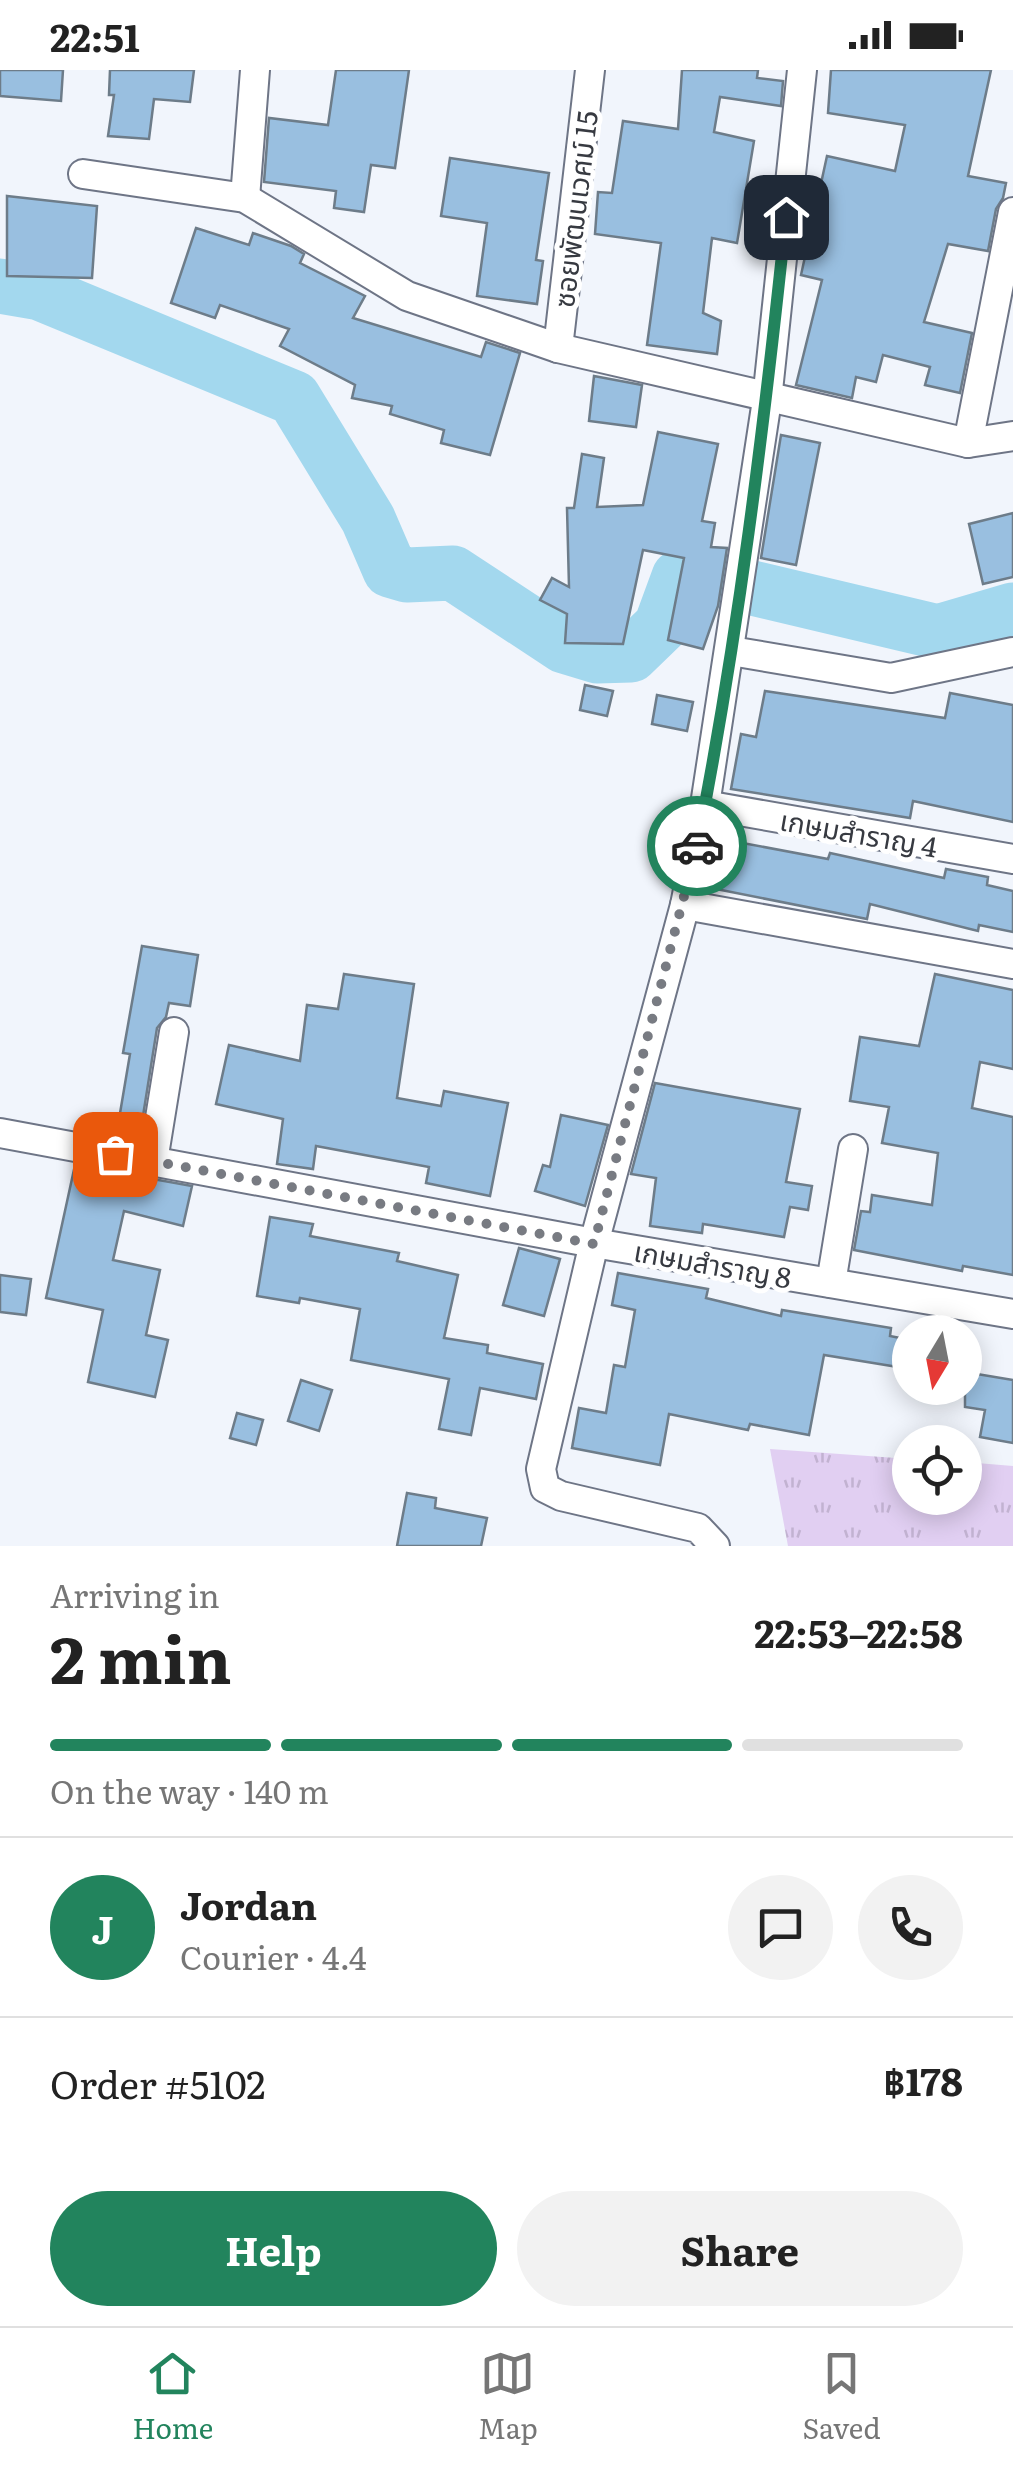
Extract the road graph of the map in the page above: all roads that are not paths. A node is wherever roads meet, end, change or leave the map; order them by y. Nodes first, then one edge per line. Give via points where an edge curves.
1 (255, 70) edge
2 (590, 70) edge
3 (802, 70) edge
4 (83, 174) dead end
5 (245, 198) junction
6 (1013, 212) edge
7 (558, 348) junction
8 (767, 400) junction
9 (1013, 436) edge
10 (968, 444) junction
11 (733, 636) junction
12 (1013, 652) edge
13 (705, 805) junction
14 (1013, 859) edge
15 (685, 905) junction
16 (1013, 964) edge
17 (174, 1032) dead end
18 (0, 1133) edge
19 (853, 1149) dead end
20 (154, 1161) junction
21 (594, 1244) junction
22 (831, 1283) junction
23 (1013, 1314) edge
24 (715, 1546) edge

1 - 5 street
2 - 7 street, ซอยพัฒนเวศม์ 15
3 - 8 street
4 - 5 street
5 - 7 street via 407,296
6 - 10 street
7 - 8 street
8 - 10 street
8 - 11 street
9 - 10 street
11 - 12 street via 891,678
11 - 13 street
13 - 14 street, เกษมสำราญ 4
13 - 15 street
15 - 16 street
15 - 21 street
17 - 20 street
18 - 20 street, เกษมสำราญ 8
19 - 22 street
20 - 21 street, เกษมสำราญ 8
21 - 22 street, เกษมสำราญ 8
21 - 24 street via 541,1469 545,1488 698,1528
22 - 23 street, เกษมสำราญ 8

